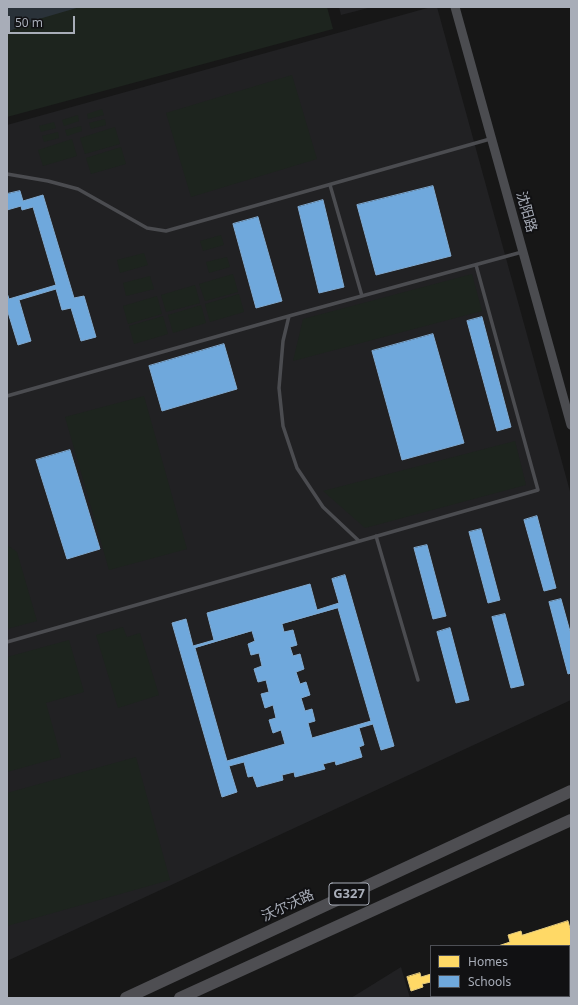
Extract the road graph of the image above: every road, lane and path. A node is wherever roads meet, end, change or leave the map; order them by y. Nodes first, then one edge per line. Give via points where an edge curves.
1 (455, 7) edge
2 (491, 139) junction
3 (7, 174) edge
4 (330, 185) junction
5 (523, 252) junction
6 (476, 265) junction
7 (362, 296) junction
8 (289, 316) junction
9 (7, 396) edge
10 (571, 425) edge
11 (376, 536) junction
12 (359, 541) junction
13 (7, 642) edge
14 (418, 680) dead end
15 (571, 791) edge
16 (571, 820) edge
17 (126, 998) edge
18 (180, 998) edge

1 - 2 street, 沈阳路
2 - 4 lane
2 - 5 street, 沈阳路
3 - 4 lane via 78,189 147,228 166,231
4 - 7 lane
5 - 6 lane
5 - 10 street, 沈阳路
6 - 7 lane
6 - 11 lane via 538,490
7 - 8 lane
8 - 9 lane
8 - 12 lane via 283,341 279,388 283,426 297,468 323,507
11 - 12 lane
11 - 14 lane
12 - 13 lane
15 - 17 highway, 沃尔沃路 / G327
16 - 18 highway, G327

